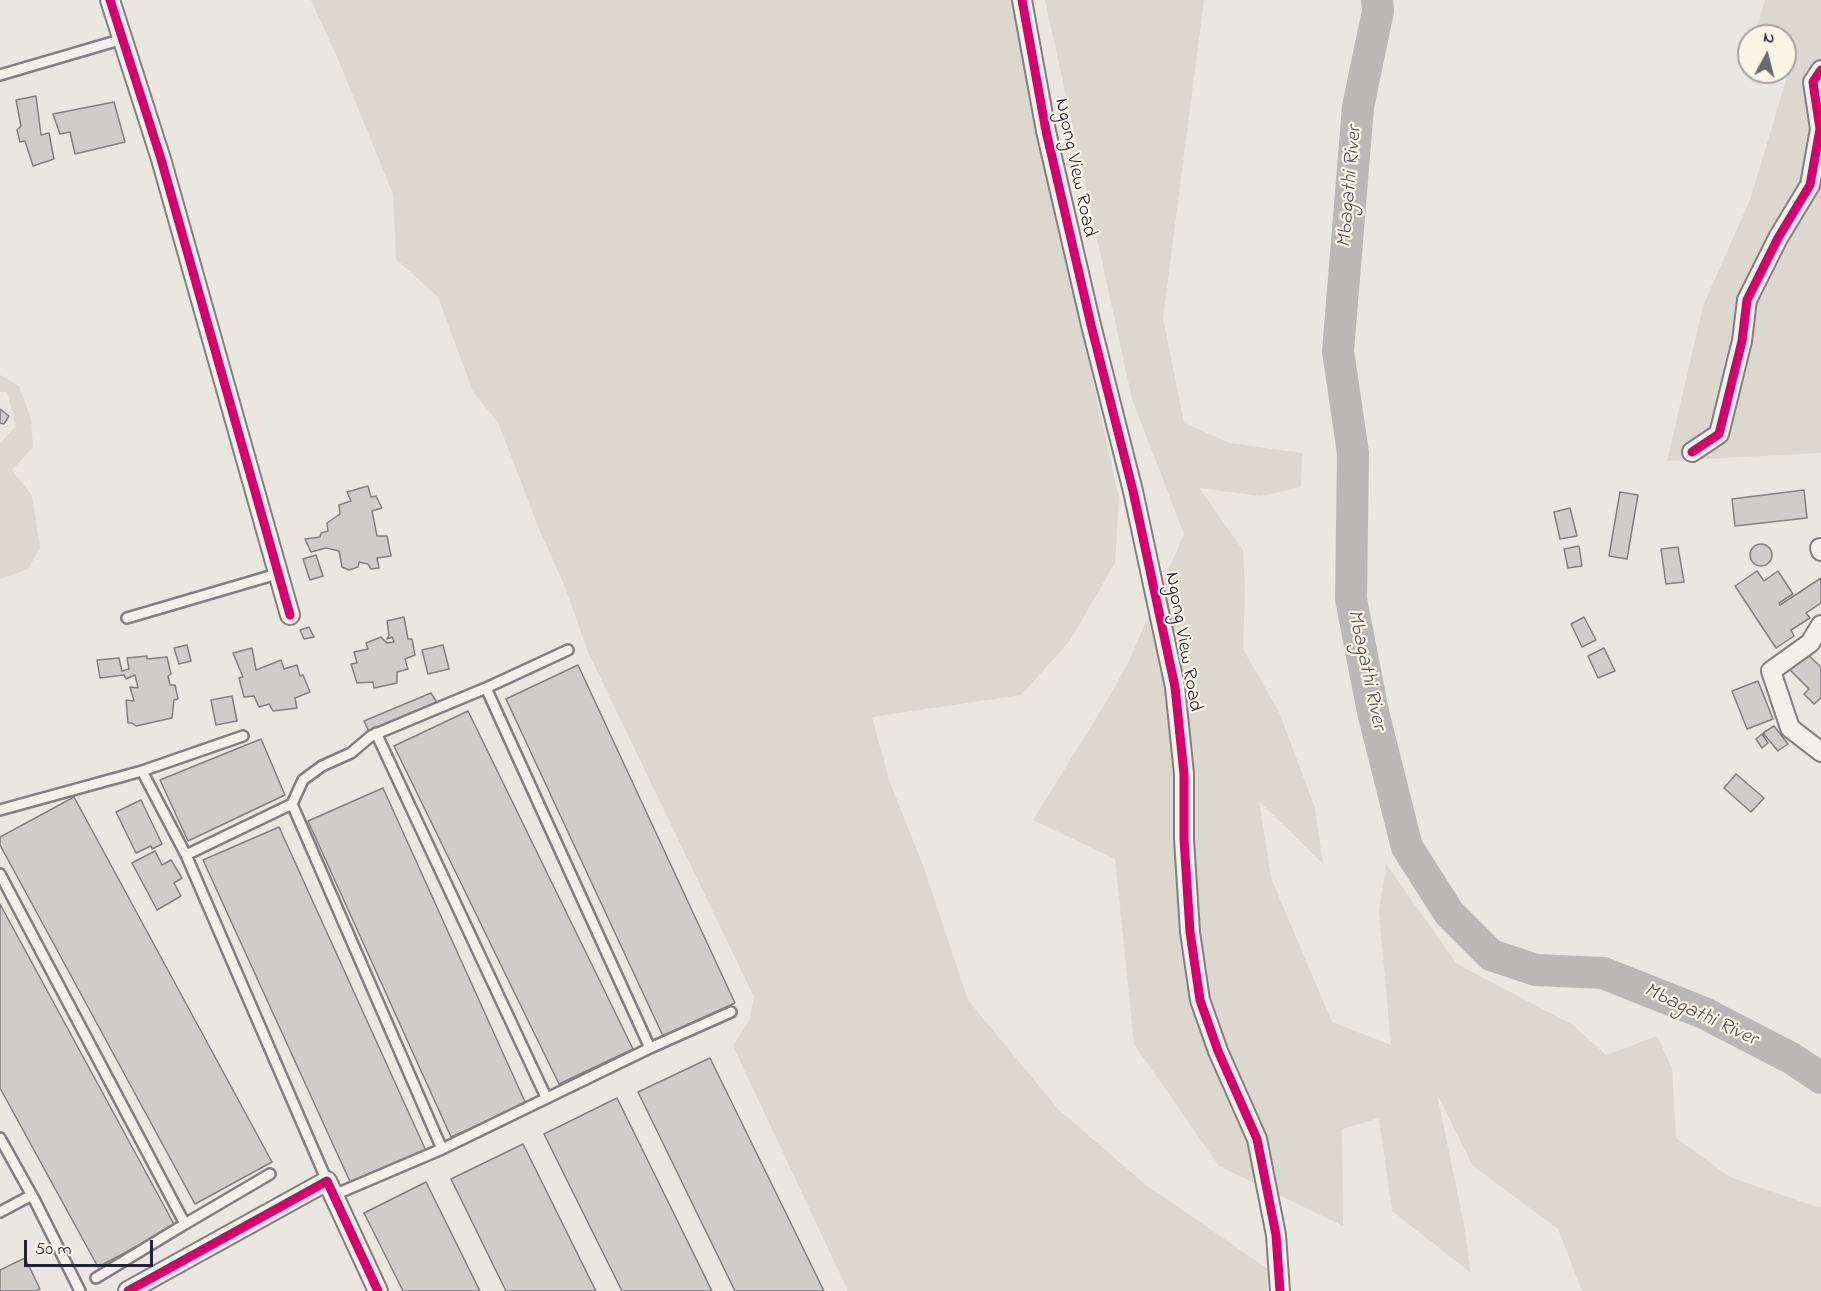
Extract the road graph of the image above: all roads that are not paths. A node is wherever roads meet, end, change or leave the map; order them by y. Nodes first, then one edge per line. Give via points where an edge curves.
1 (110, 0) edge
2 (1022, 0) edge
3 (123, 39) junction
4 (1821, 70) edge
5 (0, 75) edge
6 (1692, 452) dead end
7 (277, 574) junction
8 (290, 615) dead end
9 (127, 618) dead end
10 (1821, 625) edge
11 (568, 650) dead end
12 (486, 688) junction
13 (376, 733) junction
14 (243, 736) dead end
15 (1821, 752) edge
16 (142, 771) junction
17 (292, 804) junction
18 (0, 810) edge
19 (186, 855) junction
20 (0, 874) edge
21 (731, 1012) dead end
22 (650, 1048) junction
23 (546, 1097) junction
24 (0, 1138) edge
25 (442, 1149) junction
26 (270, 1174) dead end
27 (331, 1188) junction
28 (32, 1195) junction
29 (0, 1212) edge
30 (185, 1224) junction
31 (96, 1278) dead end
32 (80, 1291) edge
33 (128, 1291) edge
34 (378, 1291) edge
35 (1280, 1291) edge

1 - 3 street
2 - 35 street, Ngong View Road via 1046,131 1133,491 1175,687 1184,774 1190,932 1200,1000 1257,1139 1276,1235
3 - 5 lane
3 - 7 street via 161,159
4 - 6 street via 1813,82 1820,129 1810,185 1747,300 1742,341 1719,434
7 - 8 street
7 - 9 lane
10 - 15 street via 1810,643 1771,671 1790,729
11 - 12 lane
12 - 13 lane
12 - 22 lane
13 - 17 lane via 351,753 303,780
13 - 23 lane
14 - 16 lane
16 - 18 lane
16 - 19 lane
17 - 19 lane
17 - 25 lane
19 - 27 lane
20 - 30 lane
21 - 22 lane
22 - 23 lane
23 - 25 lane
24 - 28 lane
25 - 27 lane
26 - 30 lane
27 - 33 street
27 - 34 street
28 - 29 lane
28 - 32 lane
30 - 31 lane

